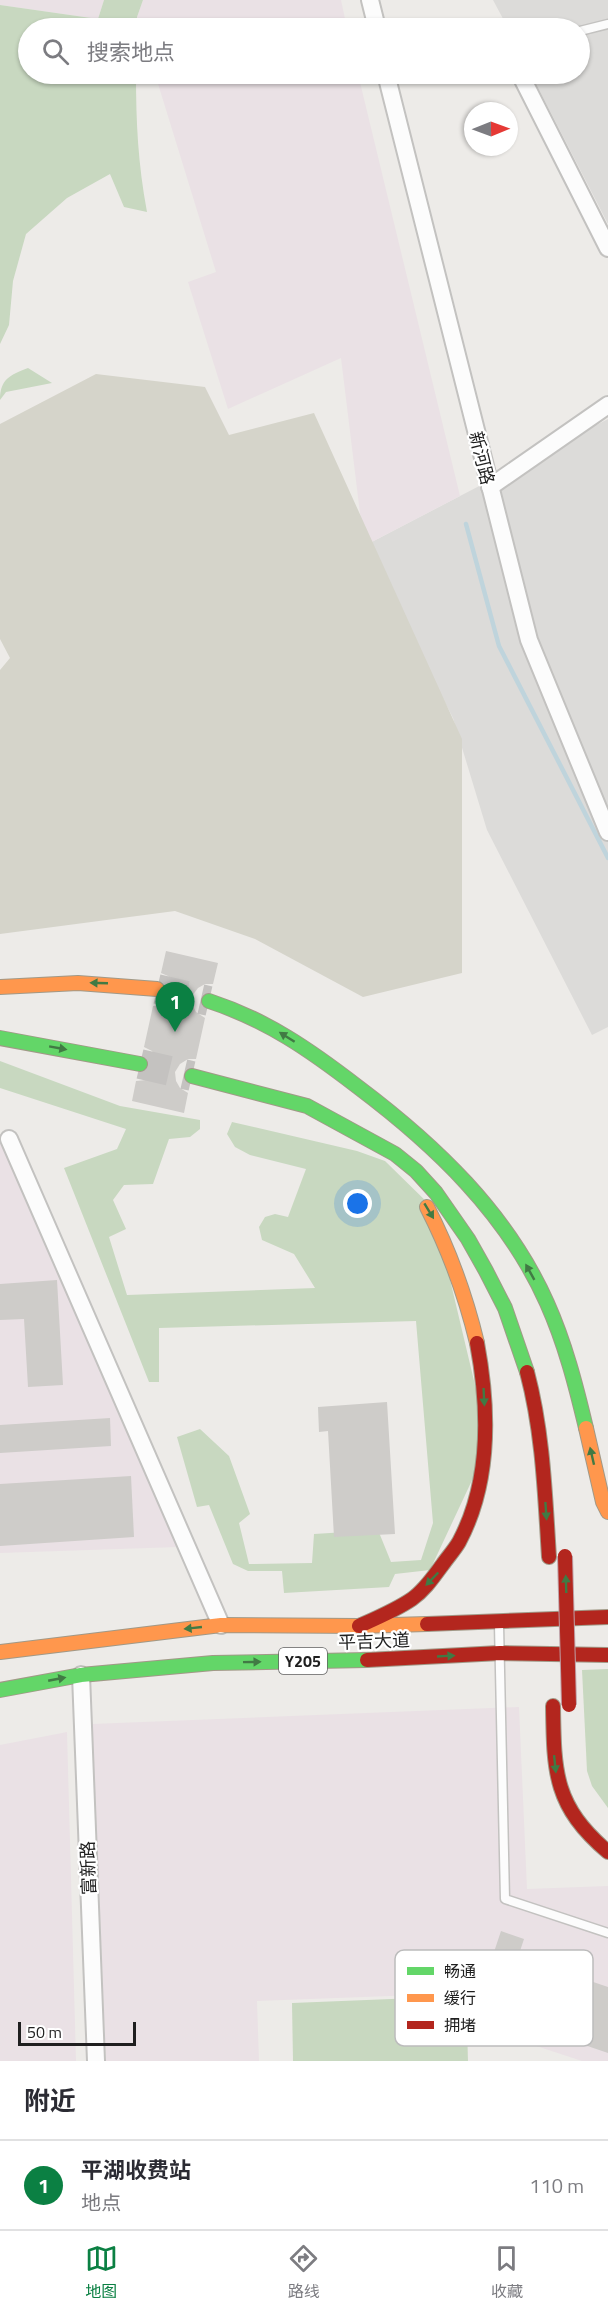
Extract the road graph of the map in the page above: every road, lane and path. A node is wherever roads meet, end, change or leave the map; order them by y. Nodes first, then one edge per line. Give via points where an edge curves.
1 (370, 0) edge
2 (374, 18) edge
3 (608, 24) edge
4 (590, 28) edge
5 (389, 84) edge
6 (525, 84) edge
7 (608, 248) edge
8 (608, 405) edge
9 (490, 487) junction
10 (608, 832) edge
11 (0, 987) edge
12 (157, 989) tunnel mouth
13 (209, 1001) tunnel mouth
14 (0, 1038) edge
15 (320, 1058) junction
16 (140, 1064) tunnel mouth
17 (192, 1076) tunnel mouth
18 (307, 1106) junction
19 (9, 1139) dead end
20 (456, 1192) dead end
21 (608, 1512) edge
22 (565, 1550) dead end
23 (549, 1562) dead end
24 (550, 1603) dead end
25 (608, 1617) edge
26 (499, 1621) junction
27 (221, 1625) junction
28 (359, 1626) junction
29 (0, 1652) edge
30 (500, 1653) junction
31 (608, 1655) edge
32 (552, 1671) dead end
33 (81, 1675) junction
34 (0, 1690) edge
35 (552, 1700) dead end
36 (570, 1710) dead end
37 (608, 1852) edge
38 (608, 1933) edge
39 (96, 2061) edge

1 - 2 street
3 - 4 lane
5 - 9 street, 新河路
6 - 7 street
8 - 9 street
9 - 10 street, 新河路 via 529,640
12 -> 11 main road via 70,982
15 -> 13 main road via 245,1013
14 -> 16 main road
15 - 20 main road via 428,1159
21 -> 15 main road via 562,1341 519,1251 487,1205 442,1155
17 - 18 main road
18 -> 23 main road via 395,1154 416,1171 436,1193 486,1271 509,1319 536,1402
18 -> 28 main road via 372,1147 418,1192 455,1265 469,1308 484,1393 482,1464 475,1503 463,1537 440,1570 412,1599
19 - 27 street
36 -> 22 main road, bridge
24 - 32 main road
25 - 26 main road, 平吉大道 / Y205
26 - 28 main road, 平吉大道 / Y205
26 - 30 lane
27 - 28 main road, 平吉大道 / Y205
27 -> 29 main road, 平吉大道 / Y205
30 - 31 main road, 平吉大道 / Y205
33 -> 30 main road, 平吉大道 / Y205 via 213,1663
30 - 38 lane via 505,1899
34 -> 33 main road, 平吉大道 / Y205
33 - 39 street, 富新路
35 -> 37 main road via 554,1761 565,1805 591,1840

